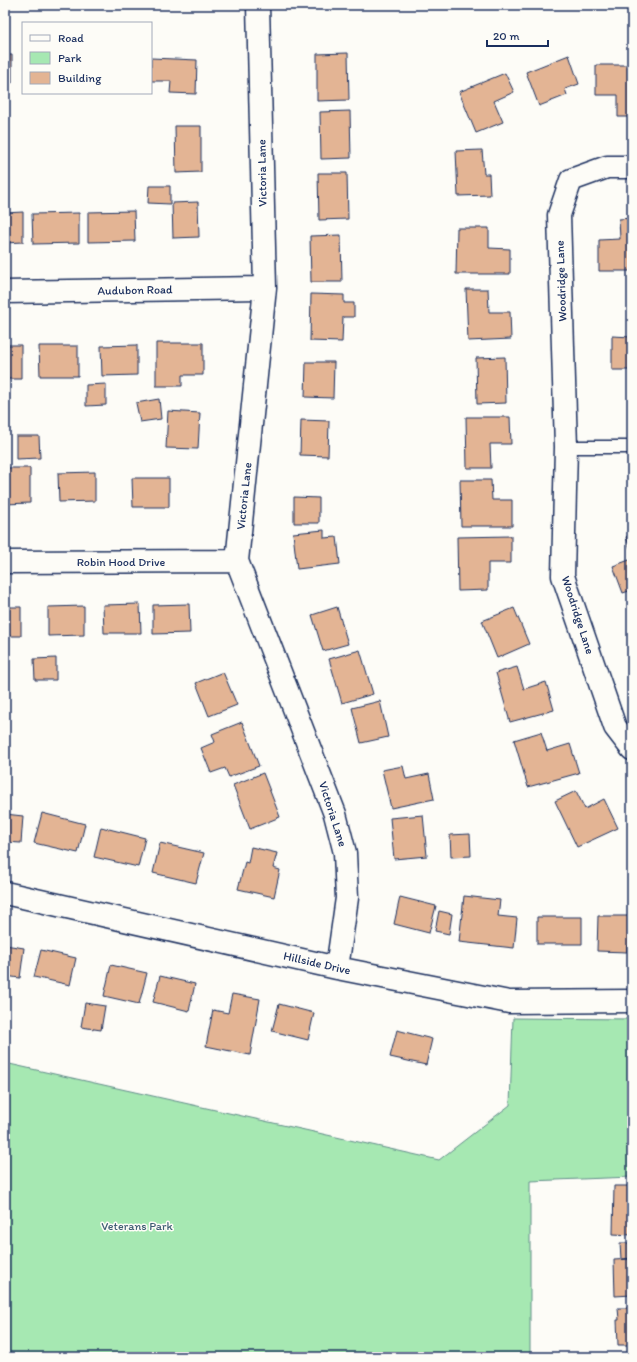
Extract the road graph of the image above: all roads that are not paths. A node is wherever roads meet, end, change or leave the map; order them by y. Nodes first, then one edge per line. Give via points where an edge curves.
1 (258, 5) edge
2 (632, 167) edge
3 (264, 288) junction
4 (5, 292) edge
5 (566, 447) junction
6 (632, 447) edge
7 (237, 561) junction
8 (5, 562) edge
9 (632, 749) edge
10 (5, 893) edge
11 (338, 968) junction
12 (632, 1001) edge

1 - 3 street, Victoria Lane
2 - 5 street, Woodridge Lane via 607,167 571,180 559,215
3 - 4 street, Audubon Road
3 - 7 street, Victoria Lane
5 - 6 lane
5 - 9 street, Woodridge Lane via 563,576 616,727
7 - 8 street, Robin Hood Drive
7 - 11 street, Victoria Lane via 335,814 345,853 347,898
10 - 11 street, Hillside Drive
11 - 12 street, Hillside Drive via 509,1002

